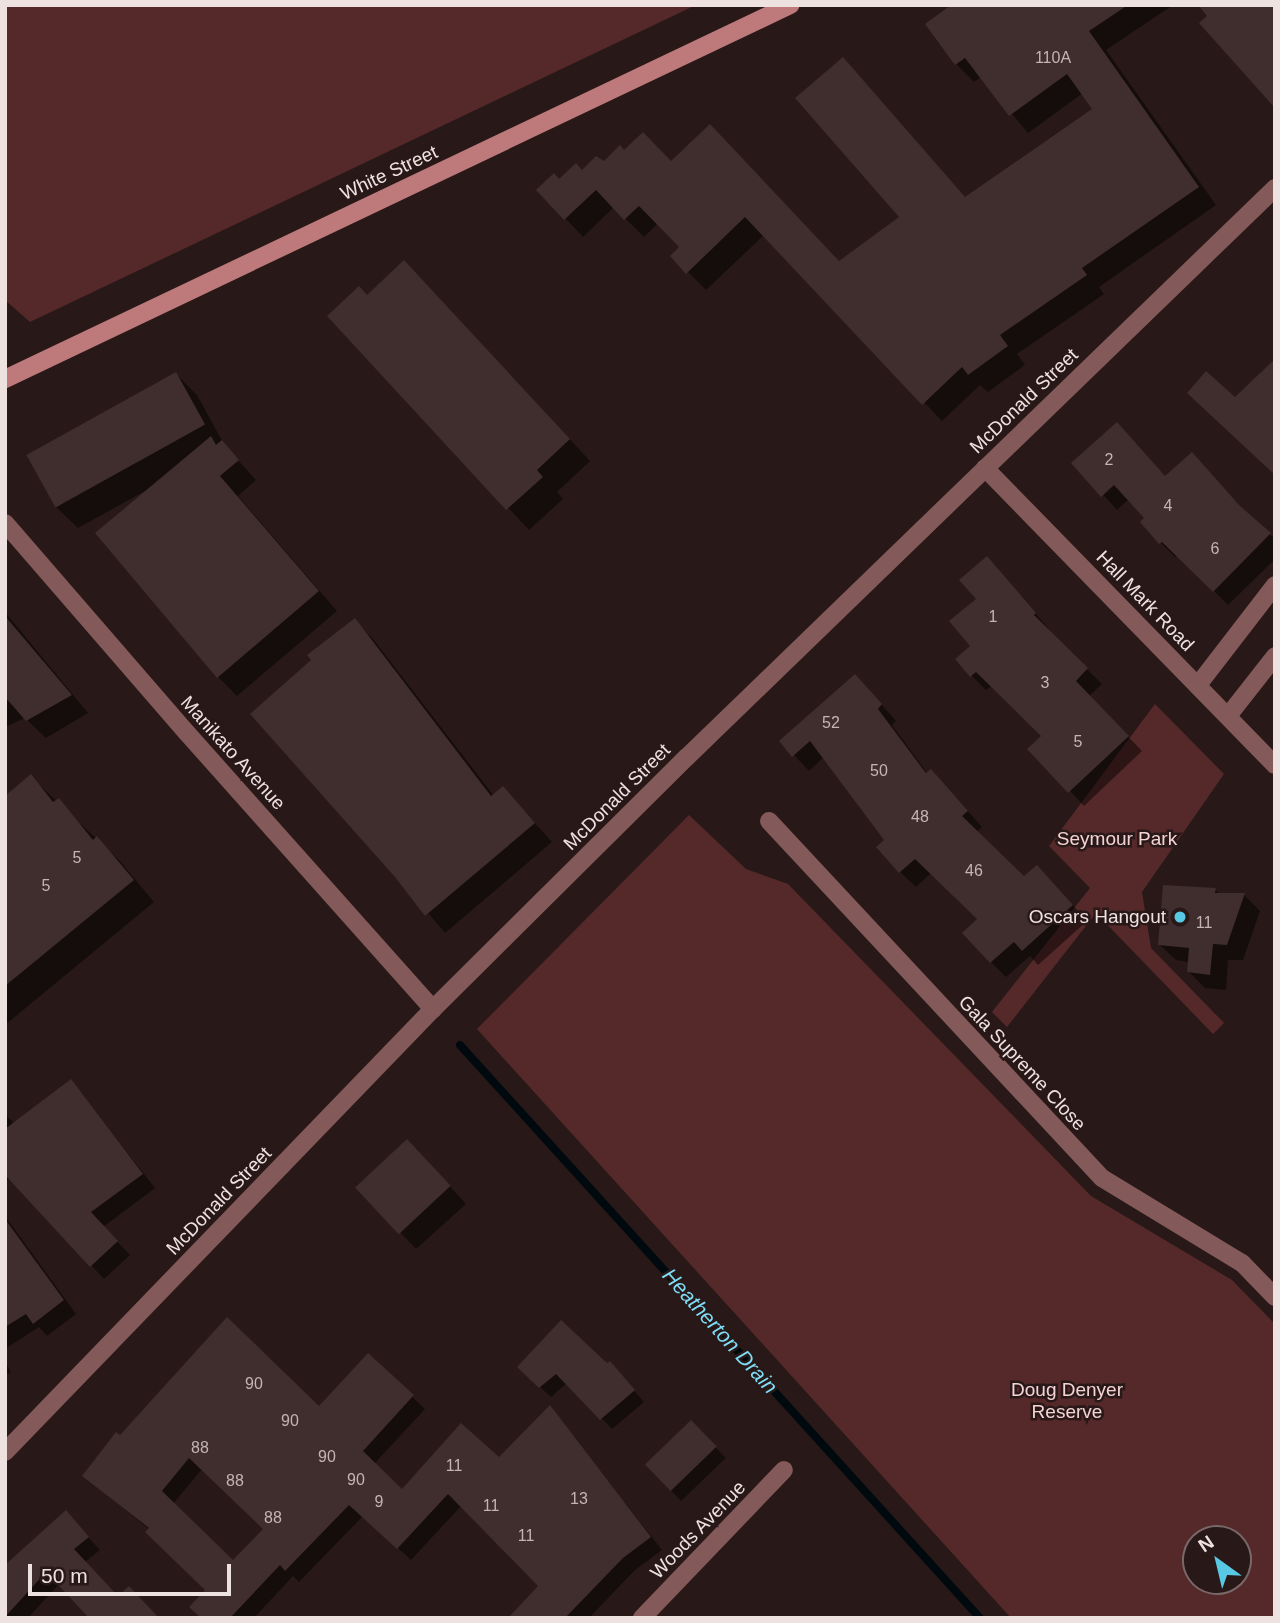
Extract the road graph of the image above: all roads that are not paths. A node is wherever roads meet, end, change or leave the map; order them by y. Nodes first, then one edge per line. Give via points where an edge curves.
1 (790, 5) edge
2 (1275, 188) edge
3 (5, 379) edge
4 (985, 468) junction
5 (5, 523) edge
6 (1275, 585) edge
7 (1275, 656) edge
8 (1198, 685) junction
9 (1228, 716) junction
10 (1275, 765) edge
11 (769, 821) dead end
12 (433, 1009) junction
13 (1275, 1297) edge
14 (5, 1452) edge
15 (784, 1470) dead end
16 (642, 1618) edge

1 - 3 main road, White Street
2 - 4 street, McDonald Street
4 - 8 street, Hall Mark Road
4 - 12 street, McDonald Street
5 - 12 street, Manikato Avenue
6 - 8 street
7 - 9 street
8 - 9 street, Hall Mark Road
9 - 10 street, Hall Mark Road
11 - 13 street, Gala Supreme Close via 1102,1178 1242,1263
12 - 14 street, McDonald Street
15 - 16 street, Woods Avenue

